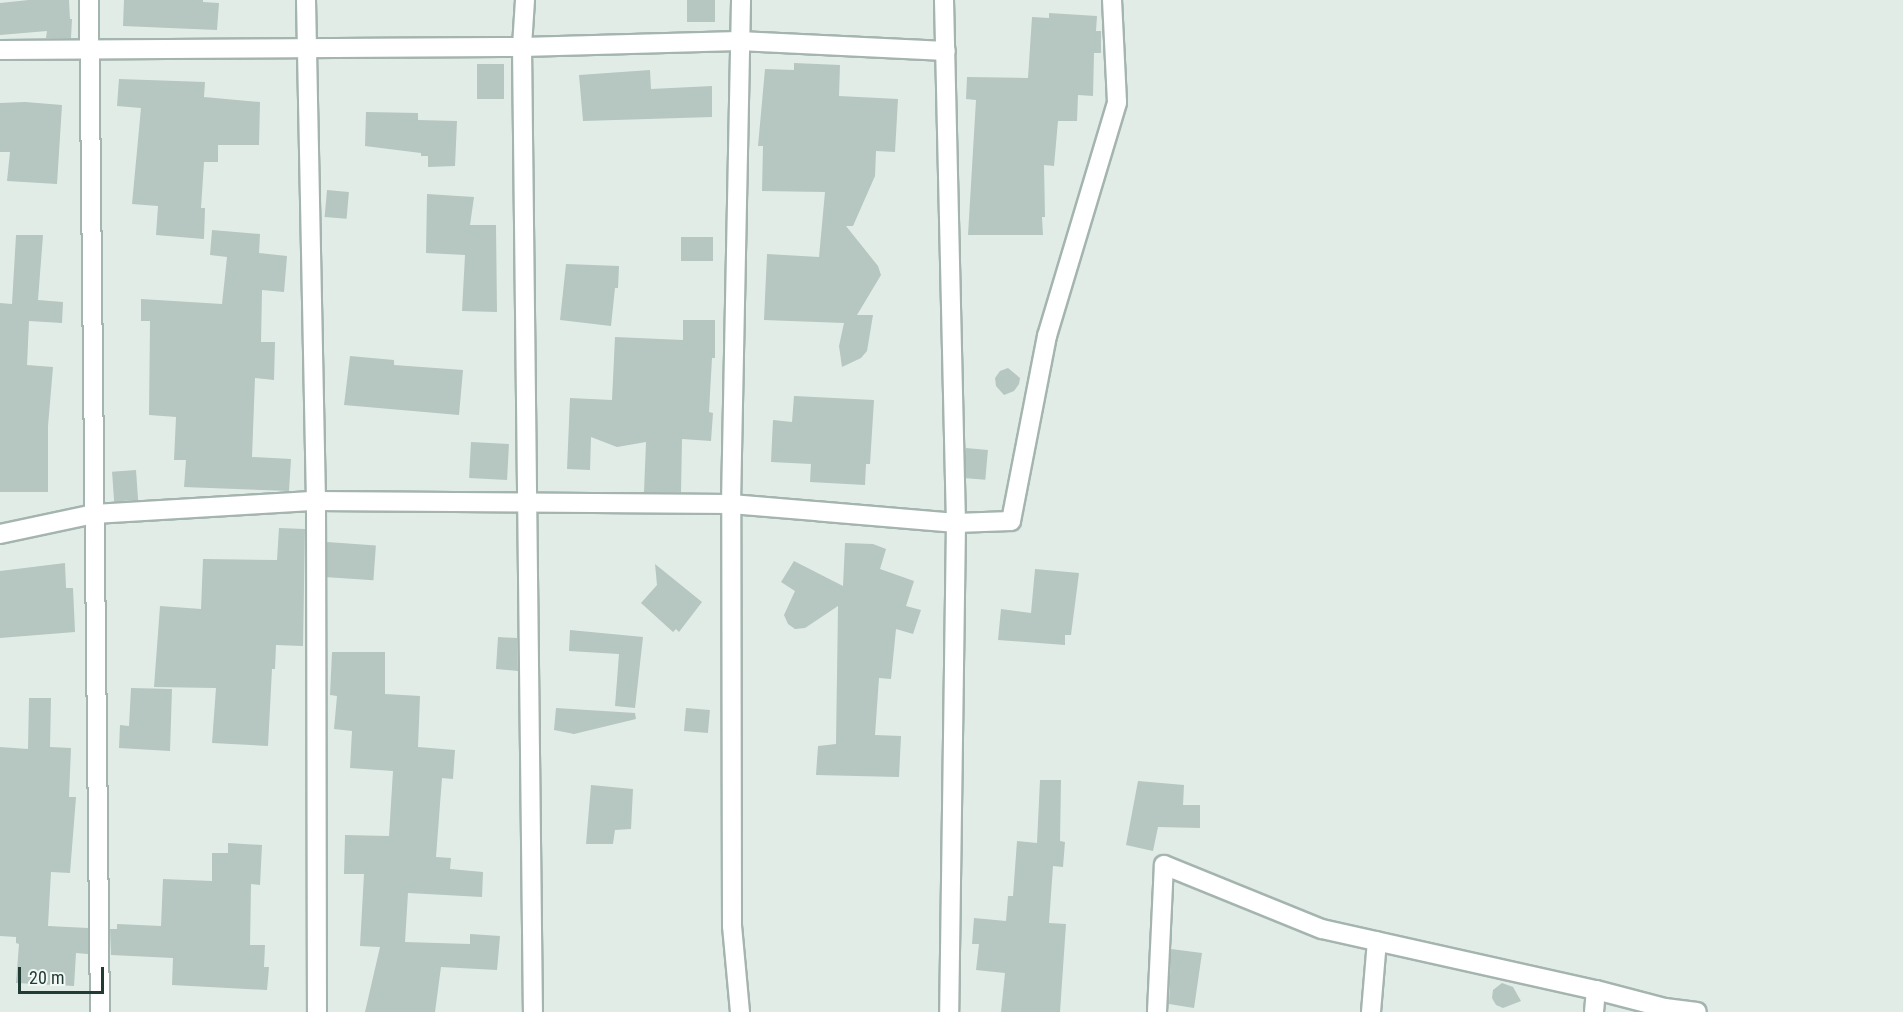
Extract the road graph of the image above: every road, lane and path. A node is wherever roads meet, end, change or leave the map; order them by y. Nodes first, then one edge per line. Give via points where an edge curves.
1 (89, 0) edge
2 (306, 0) edge
3 (525, 0) edge
4 (741, 0) edge
5 (944, 0) edge
6 (1112, 0) edge
7 (740, 41) junction
8 (306, 46) junction
9 (522, 47) junction
10 (0, 50) edge
11 (89, 51) junction
12 (946, 51) junction
13 (316, 501) junction
14 (528, 503) junction
15 (731, 504) junction
16 (94, 514) junction
17 (956, 523) junction
18 (0, 534) edge
19 (1377, 940) junction
20 (1596, 990) junction
21 (100, 1012) edge
22 (317, 1012) edge
23 (533, 1012) edge
24 (740, 1012) edge
25 (949, 1012) edge
26 (1157, 1012) edge
27 (1371, 1012) edge
28 (1594, 1012) edge
29 (1697, 1012) edge

1 - 11 street
2 - 8 street
3 - 9 street
4 - 7 street
5 - 12 street
6 - 17 street via 1117,102 1047,336 1011,521
7 - 9 street
7 - 12 street
7 - 15 street
8 - 9 street
8 - 11 street
8 - 13 street
9 - 14 street
10 - 11 street
11 - 16 street
12 - 17 street
13 - 14 street
13 - 16 street
13 - 22 street
14 - 15 street
14 - 23 street
15 - 17 street
15 - 24 street via 732,926
16 - 18 street
16 - 21 street
17 - 25 street
19 - 20 street
19 - 26 street via 1322,929 1164,865
19 - 27 street
20 - 28 street
20 - 29 street

